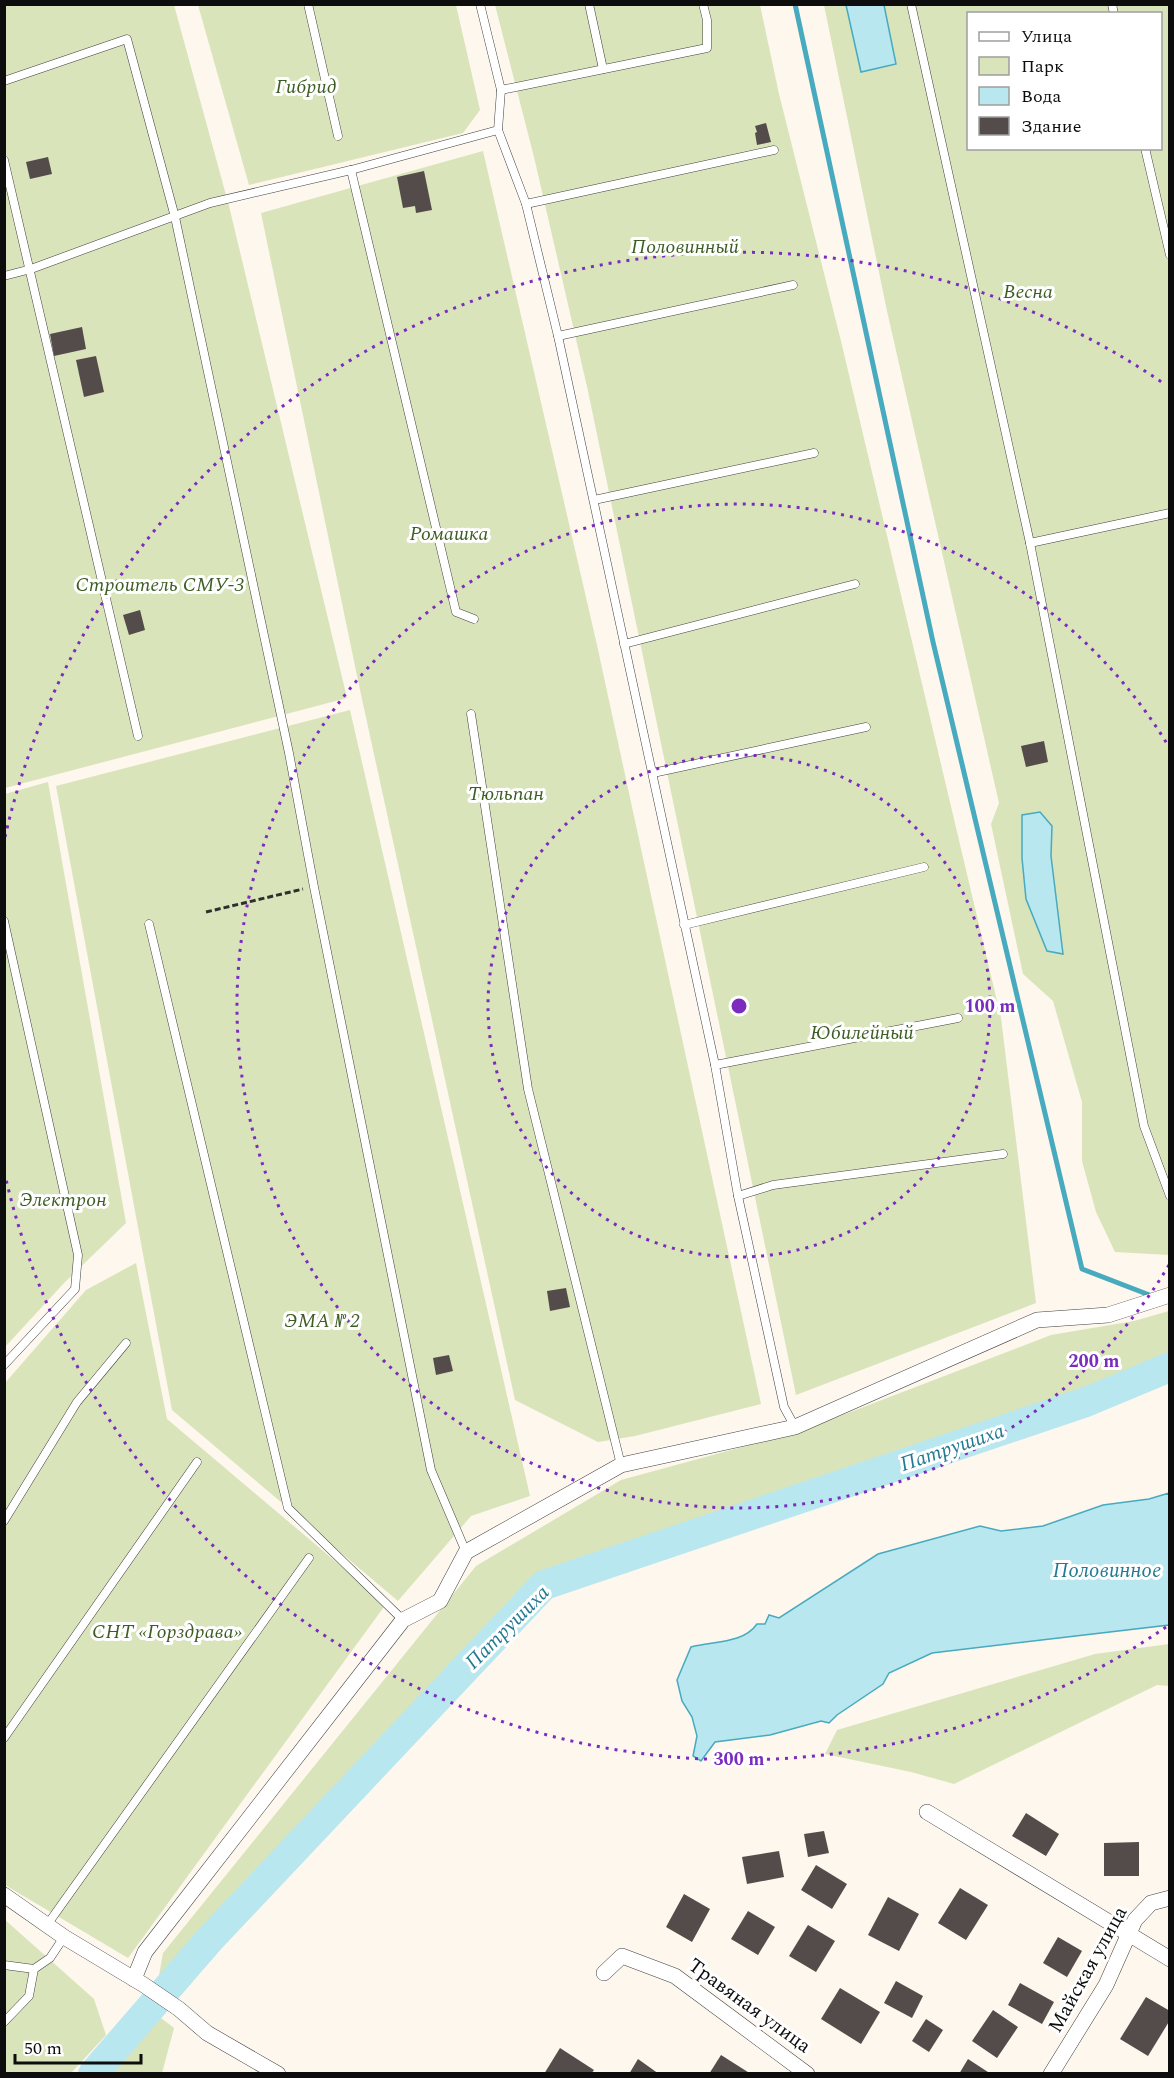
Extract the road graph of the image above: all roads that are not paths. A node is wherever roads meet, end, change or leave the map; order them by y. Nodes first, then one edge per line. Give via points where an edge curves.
1 (308, 4) edge
2 (480, 4) edge
3 (589, 4) edge
4 (703, 4) edge
5 (911, 4) edge
6 (603, 69) junction
7 (4, 81) edge
8 (501, 90) junction
9 (498, 130) junction
10 (338, 136) dead end
11 (774, 150) dead end
12 (1146, 150) edge
13 (4, 159) edge
14 (351, 170) junction
15 (526, 204) junction
16 (175, 217) junction
17 (1170, 255) edge
18 (31, 269) junction
19 (4, 276) edge
20 (793, 285) dead end
21 (558, 336) junction
22 (814, 453) dead end
23 (594, 500) junction
24 (1170, 513) edge
25 (1030, 543) junction
26 (855, 584) dead end
27 (474, 619) dead end
28 (624, 644) junction
29 (471, 714) dead end
30 (866, 727) dead end
31 (138, 736) dead end
32 (653, 773) junction
33 (924, 867) dead end
34 (4, 921) edge
35 (149, 924) dead end
36 (684, 925) junction
37 (958, 1018) dead end
38 (715, 1065) junction
39 (1003, 1154) dead end
40 (738, 1196) junction
41 (1170, 1196) edge
42 (1168, 1295) edge
43 (126, 1343) dead end
44 (4, 1365) edge
45 (795, 1427) junction
46 (196, 1462) dead end
47 (621, 1465) junction
48 (4, 1521) edge
49 (466, 1552) junction
50 (309, 1558) dead end
51 (403, 1620) junction
52 (4, 1738) edge
53 (927, 1812) dead end
54 (4, 1895) edge
55 (1170, 1898) edge
56 (47, 1925) junction
57 (1128, 1933) junction
58 (64, 1938) junction
59 (1170, 1959) edge
60 (4, 1965) edge
61 (34, 1969) junction
62 (604, 1973) dead end
63 (139, 1982) junction
64 (4, 2022) edge
65 (278, 2073) edge
66 (807, 2073) edge
67 (1051, 2073) edge

1 - 10 lane
2 - 8 lane
3 - 6 lane
4 - 6 lane via 707,48
5 - 25 lane
6 - 8 lane
7 - 16 lane via 127,39
8 - 9 lane
9 - 14 lane
9 - 15 lane
11 - 15 lane
12 - 17 lane
13 - 18 lane
14 - 16 lane via 210,203
14 - 27 lane via 456,612
15 - 21 lane
16 - 18 lane
16 - 49 lane via 289,753 431,1470
18 - 19 lane
18 - 31 lane
20 - 21 lane
21 - 23 lane
22 - 23 lane
23 - 28 lane
24 - 25 lane
25 - 41 lane via 1144,1126
26 - 28 lane
28 - 32 lane
29 - 47 lane via 528,1089
30 - 32 lane
32 - 36 lane
33 - 36 lane
34 - 44 lane via 78,1255 75,1289
35 - 51 lane via 288,1508
36 - 38 lane
37 - 38 lane
38 - 40 lane
39 - 40 lane via 773,1185
40 - 45 lane via 784,1407
42 - 45 street via 1108,1315 1037,1320
43 - 48 lane via 77,1402
45 - 47 street
46 - 52 lane
47 - 49 street
49 - 51 street via 440,1601
50 - 56 lane
51 - 63 street via 145,1952
53 - 57 street
54 - 56 street
55 - 57 street, Майская улица via 1151,1903
56 - 58 street
57 - 59 street
57 - 67 street, Майская улица via 1106,1985
58 - 61 lane via 50,1958
58 - 63 street
60 - 61 lane
61 - 64 lane via 29,1996
62 - 66 street, Травяная улица via 622,1956 675,1976
63 - 65 street via 207,2032

